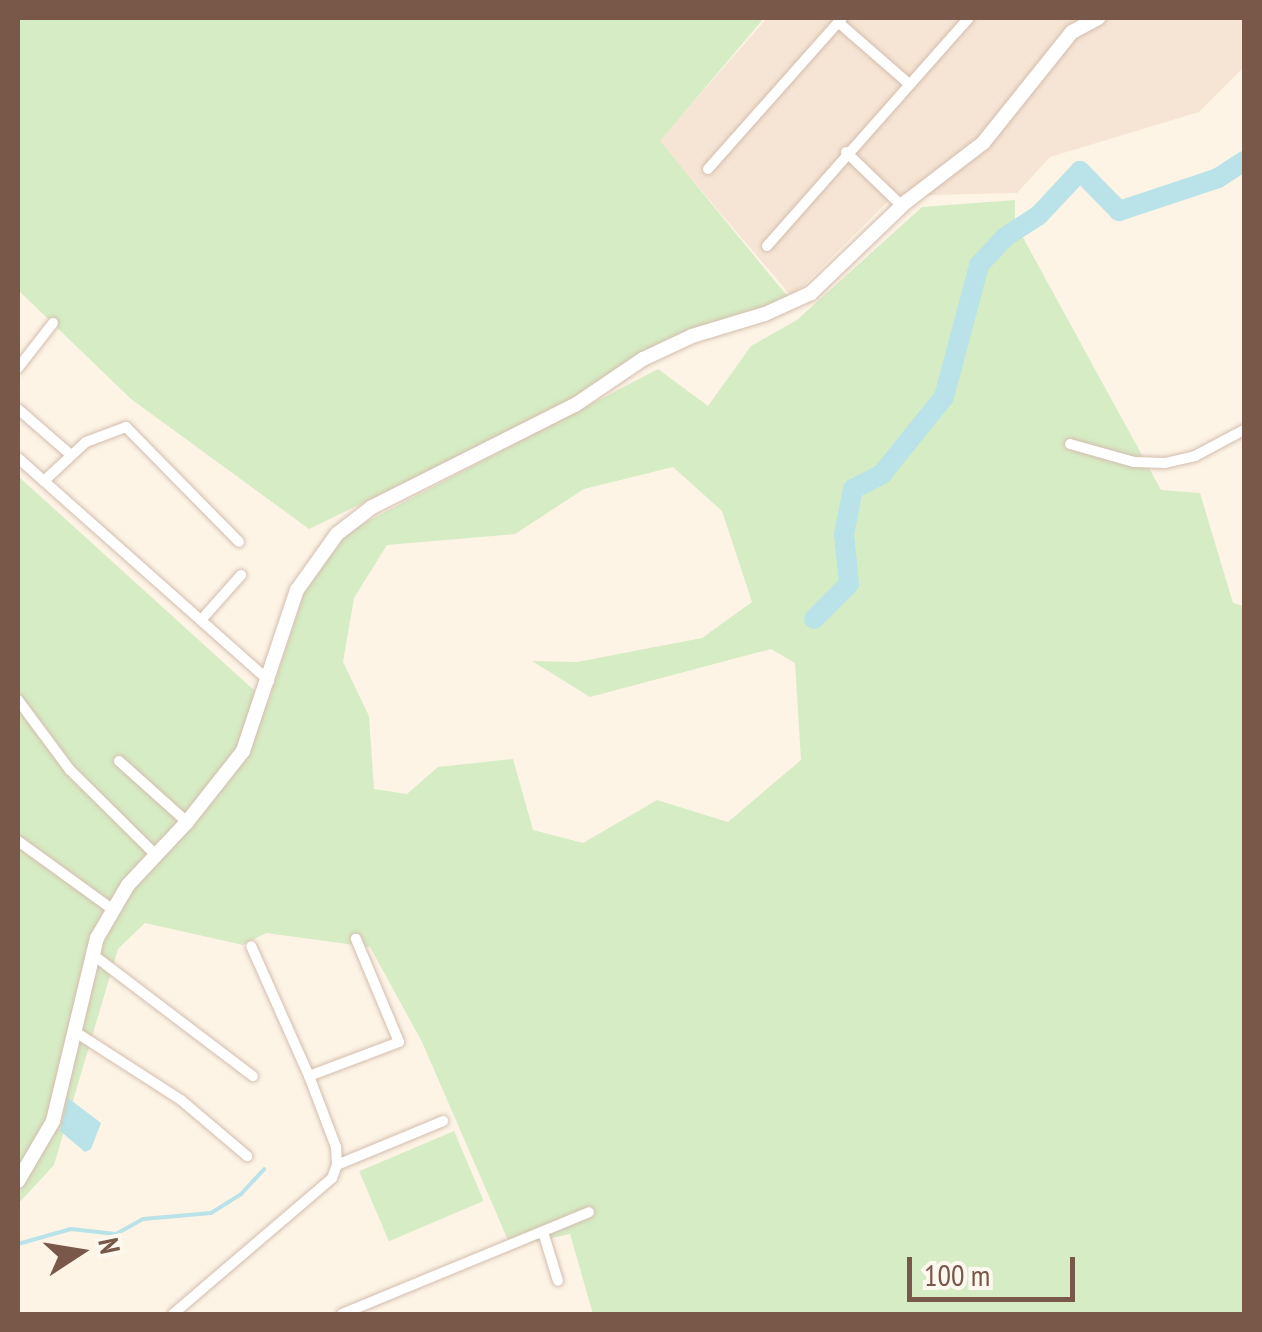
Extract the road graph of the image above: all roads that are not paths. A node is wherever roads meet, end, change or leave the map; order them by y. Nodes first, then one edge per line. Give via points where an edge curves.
1 (969, 18) edge
2 (1098, 18) edge
3 (840, 20) edge
4 (909, 84) junction
5 (846, 152) junction
6 (708, 169) dead end
7 (902, 206) junction
8 (767, 246) dead end
9 (52, 324) dead end
10 (18, 368) edge
11 (18, 409) edge
12 (1244, 430) edge
13 (1070, 444) dead end
14 (70, 454) junction
15 (18, 458) edge
16 (44, 481) junction
17 (239, 542) dead end
18 (242, 575) dead end
19 (202, 619) junction
20 (269, 681) junction
21 (18, 700) edge
22 (119, 762) dead end
23 (187, 822) junction
24 (18, 841) edge
25 (156, 854) junction
26 (112, 908) junction
27 (356, 939) dead end
28 (251, 946) dead end
29 (92, 954) junction
30 (77, 1032) junction
31 (253, 1076) dead end
32 (310, 1076) junction
33 (443, 1121) dead end
34 (247, 1156) dead end
35 (337, 1164) junction
36 (18, 1181) edge
37 (589, 1212) dead end
38 (544, 1232) junction
39 (558, 1281) dead end
40 (173, 1314) edge
41 (342, 1314) edge

1 - 4 street
2 - 7 main road via 1072,32 983,143
3 - 4 street
3 - 6 street
4 - 5 street
5 - 7 street
5 - 8 street
7 - 20 main road via 810,293 658,351 561,413 355,517 306,574
9 - 10 street
11 - 14 street
12 - 13 street via 1195,456 1165,463 1134,462
14 - 16 street
14 - 17 street via 126,427
15 - 16 street
16 - 19 street
18 - 19 street
19 - 20 street
20 - 23 main road via 243,751
21 - 25 street via 70,770
22 - 23 street
23 - 25 main road
24 - 26 street
25 - 26 main road
26 - 29 main road
27 - 32 street via 400,1042
28 - 32 street
29 - 30 main road
29 - 31 street
30 - 34 street via 181,1100
30 - 36 main road via 53,1122
32 - 35 street
33 - 35 street
35 - 40 street via 332,1178
37 - 38 street
38 - 39 street
38 - 41 street

